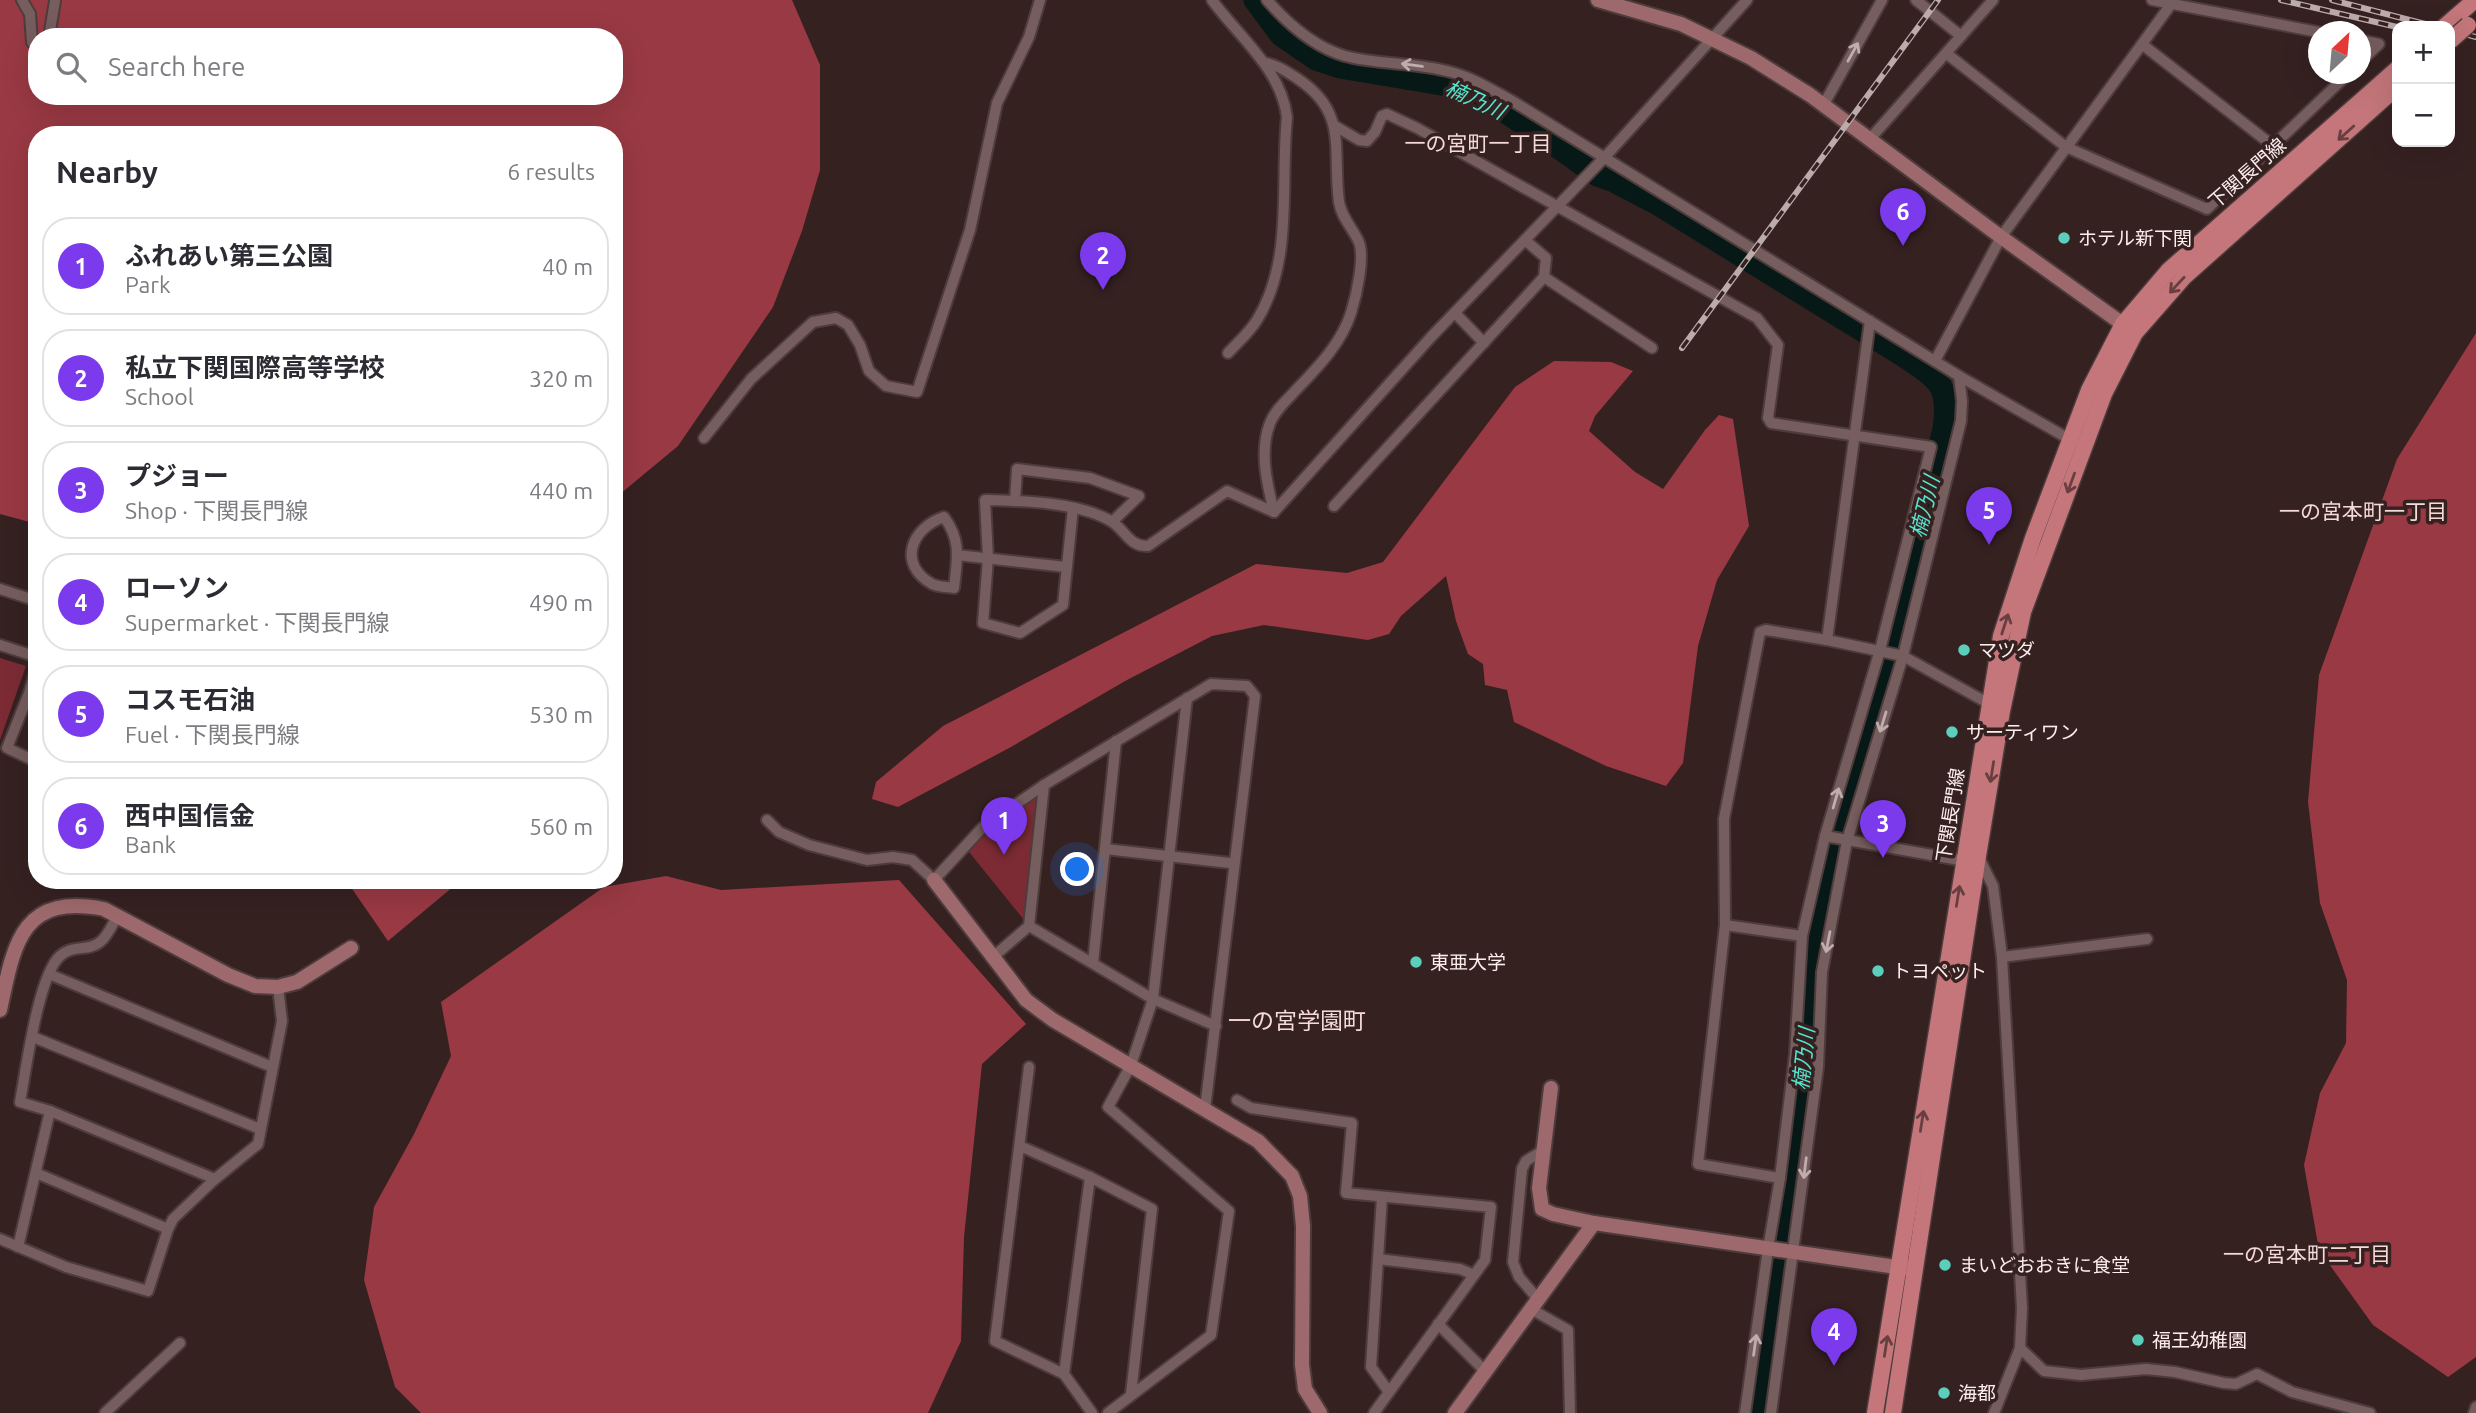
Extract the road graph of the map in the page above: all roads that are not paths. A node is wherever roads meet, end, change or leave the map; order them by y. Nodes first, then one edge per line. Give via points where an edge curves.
1 (22, 0) edge
2 (1040, 0) edge
3 (1212, 0) edge
4 (1267, 0) edge
5 (1598, 0) edge
6 (1747, 0) edge
7 (1882, 0) edge
8 (1916, 0) edge
9 (1993, 0) edge
10 (2152, 0) edge
11 (2475, 0) edge
12 (55, 1) edge
13 (2172, 3) junction
14 (2460, 22) edge
15 (31, 28) edge
16 (50, 28) edge
17 (2308, 30) edge
18 (1961, 36) junction
19 (1711, 38) junction
20 (2371, 42) edge
21 (2143, 45) junction
22 (2371, 52) edge
23 (1947, 54) junction
24 (1265, 63) junction
25 (2392, 73) edge
26 (2337, 84) edge
27 (2392, 91) edge
28 (1824, 104) junction
29 (1335, 126) junction
30 (1869, 140) junction
31 (2272, 145) junction
32 (2066, 148) junction
33 (1604, 158) junction
34 (1557, 205) junction
35 (2001, 237) junction
36 (1525, 240) junction
37 (1544, 277) junction
38 (1455, 313) junction
39 (1870, 321) junction
40 (2129, 329) junction
41 (1484, 343) junction
42 (1652, 348) dead end
43 (1228, 353) dead end
44 (1935, 360) junction
45 (1959, 376) junction
46 (1854, 434) junction
47 (704, 438) dead end
48 (2077, 444) junction
49 (1015, 501) junction
50 (1334, 506) dead end
51 (1073, 508) junction
52 (1274, 512) junction
53 (1113, 521) junction
54 (957, 555) junction
55 (988, 558) junction
56 (1066, 567) junction
57 (0, 589) edge
58 (28, 598) edge
59 (1827, 640) junction
60 (0, 645) edge
61 (1880, 650) junction
62 (28, 654) edge
63 (1903, 656) junction
64 (1187, 698) junction
65 (28, 705) edge
66 (1995, 707) junction
67 (1116, 741) junction
68 (28, 758) edge
69 (1044, 785) junction
70 (767, 820) dead end
71 (1825, 836) junction
72 (1847, 841) junction
73 (1105, 849) junction
74 (1169, 856) junction
75 (1973, 860) junction
76 (1230, 863) dead end
77 (934, 880) junction
78 (118, 915) junction
79 (1724, 925) junction
80 (1029, 926) junction
81 (1802, 936) junction
82 (2147, 939) dead end
83 (351, 948) dead end
84 (993, 957) junction
85 (2002, 957) junction
86 (1093, 963) junction
87 (49, 974) junction
88 (278, 987) junction
89 (1153, 999) junction
90 (0, 1010) edge
91 (1216, 1026) junction
92 (33, 1037) junction
93 (1131, 1065) junction
94 (1028, 1066) dead end
95 (272, 1067) junction
96 (1551, 1088) dead end
97 (1237, 1100) dead end
98 (1205, 1109) junction
99 (50, 1111) junction
100 (260, 1129) junction
101 (1020, 1146) junction
102 (1544, 1150) junction
103 (36, 1173) junction
104 (1090, 1177) junction
105 (1780, 1178) junction
106 (215, 1179) junction
107 (1382, 1196) junction
108 (1594, 1223) junction
109 (168, 1230) junction
110 (0, 1239) edge
111 (18, 1247) junction
112 (1770, 1250) junction
113 (1791, 1252) junction
114 (1378, 1259) junction
115 (1906, 1268) junction
116 (1474, 1275) junction
117 (1535, 1304) junction
118 (1438, 1324) junction
119 (180, 1343) dead end
120 (2020, 1348) junction
121 (1485, 1371) junction
122 (1064, 1374) junction
123 (1389, 1392) junction
124 (1130, 1394) junction
125 (2476, 1407) edge
126 (105, 1413) edge
127 (1092, 1413) edge
128 (1108, 1413) edge
129 (1320, 1413) edge
130 (1374, 1413) edge
131 (1455, 1413) edge
132 (1570, 1413) edge
133 (1745, 1413) edge
134 (1771, 1413) edge
135 (1875, 1413) edge
136 (1893, 1413) edge
137 (1994, 1413) edge
138 (2370, 1413) edge
139 (2474, 1413) edge

1 - 15 street
2 - 47 street via 1029,37 997,103 970,230 917,392 886,386 869,370 848,325 835,318 813,322 751,379
3 - 24 street
33 -> 4 street via 1514,102 1453,72 1344,55 1318,45
5 - 19 street via 1681,24
6 - 19 street
28 -> 7 street
8 - 18 street
9 - 18 street
10 - 13 street
11 - 14 main road
12 - 16 street
13 - 17 street
13 - 21 street
18 - 23 street
19 - 28 street
19 - 33 street
20 - 22 street via 2379,44
21 - 31 street
21 - 32 street
23 - 30 street
23 - 32 street
24 - 29 street via 1276,65 1318,93
24 - 43 street via 1285,102 1287,117 1278,273 1257,320
25 - 40 main road, 下関長門線 via 2169,270
26 - 31 street
27 -> 40 main road, 下関長門線
28 - 30 street
29 - 34 street via 1367,141 1387,114
29 - 52 street via 1340,205 1360,243 1359,281 1339,340 1269,424 1265,452
30 - 35 street
31 - 32 street via 2207,209
32 - 35 street
33 - 34 street
33 - 39 street
34 - 36 street
34 - 46 street via 1757,318 1778,345 1771,423
35 - 40 street
35 - 44 street
36 - 37 street via 1546,258
36 - 38 street
37 - 41 street
37 - 42 street
38 - 41 street
38 - 52 street
39 - 44 street
39 - 46 street
40 - 48 main road, 下関長門線 via 2104,394
41 - 50 street
44 - 45 street
45 - 48 street
45 - 63 street via 1962,421
46 - 59 street
46 - 61 street via 1931,447
48 - 66 main road, 下関長門線
49 - 51 street
49 - 53 street via 1017,469 1090,478 1139,496
49 - 55 street via 985,500
51 - 53 street
51 - 56 street
52 - 53 street via 1227,491 1148,546 1139,547
54 - 54 street via 954,530 944,517 918,534 911,554 916,571 933,585 954,588
54 - 55 street
55 - 56 street
55 - 56 street via 983,623 1020,633 1063,604
57 - 58 street
59 - 61 street
59 - 79 street via 1760,632 1724,819
60 - 62 street
61 - 63 street
71 -> 61 street
63 - 66 street
63 -> 72 street
64 - 67 street
64 - 74 street
64 - 91 street via 1211,684 1247,686 1255,696
65 - 68 street via 7,748
66 - 75 main road, 下関長門線
67 - 69 street
67 - 73 street
69 - 77 street via 983,827
69 - 80 street
70 - 77 street via 795,841 867,860 912,860
71 - 72 street
71 - 81 street
72 - 75 street
72 -> 113 street via 1822,972 1818,1067
73 - 74 street
73 - 86 street
74 - 76 street
74 - 89 street
75 - 85 street via 1993,886
75 - 115 main road, 下関長門線
77 - 84 street
78 - 87 street via 100,942 69,949 57,958
78 - 88 street via 242,982
78 - 90 street via 90,906 62,907 35,918 16,947
79 - 81 street
79 - 105 street via 1698,1164
80 - 84 street
80 - 86 street
81 - 105 street via 1796,1055
82 - 85 street
83 - 88 street via 297,982
84 - 93 street via 1026,1000
85 - 120 street via 2022,1308
86 - 89 street
87 - 92 street
87 - 95 street
88 - 95 street via 282,1021
89 - 91 street
89 - 93 street
91 - 98 street
92 - 99 street via 20,1102
92 - 100 street
93 - 98 street
93 - 124 street via 1108,1107 1229,1211 1211,1335
94 - 101 street
95 - 100 street
96 - 102 street
97 - 107 street via 1251,1108 1352,1122 1346,1193
98 - 129 street via 1258,1141 1278,1159 1300,1196 1302,1365 1305,1389
99 - 103 street
99 - 106 street
100 - 106 street via 257,1144
101 - 104 street
101 - 122 street via 995,1341
102 - 108 street via 1539,1188 1542,1209
102 - 117 street via 1526,1161 1522,1170 1513,1262
103 - 109 street
103 - 111 street
104 - 122 street
104 - 124 street via 1152,1209
105 - 112 street
106 - 109 street via 173,1219
107 - 114 street
107 - 116 street via 1491,1207 1485,1260
108 - 112 street
108 - 117 street
109 - 111 street via 148,1291 66,1267
110 - 111 street
112 - 113 street
133 -> 112 street
113 - 115 street
113 - 134 street
114 - 116 street via 1460,1269
114 - 123 street via 1371,1367
135 -> 115 main road, 下関長門線
115 - 136 main road, 下関長門線
116 - 118 street
117 - 121 street
117 - 132 street via 1568,1330
118 - 121 street
118 - 123 street
119 - 126 street
120 - 137 street
120 - 138 street via 2044,1371 2081,1375 2146,1370 2236,1384 2257,1374 2292,1392
121 - 131 street
122 - 127 street
123 - 130 street
124 - 128 street
125 - 139 street

